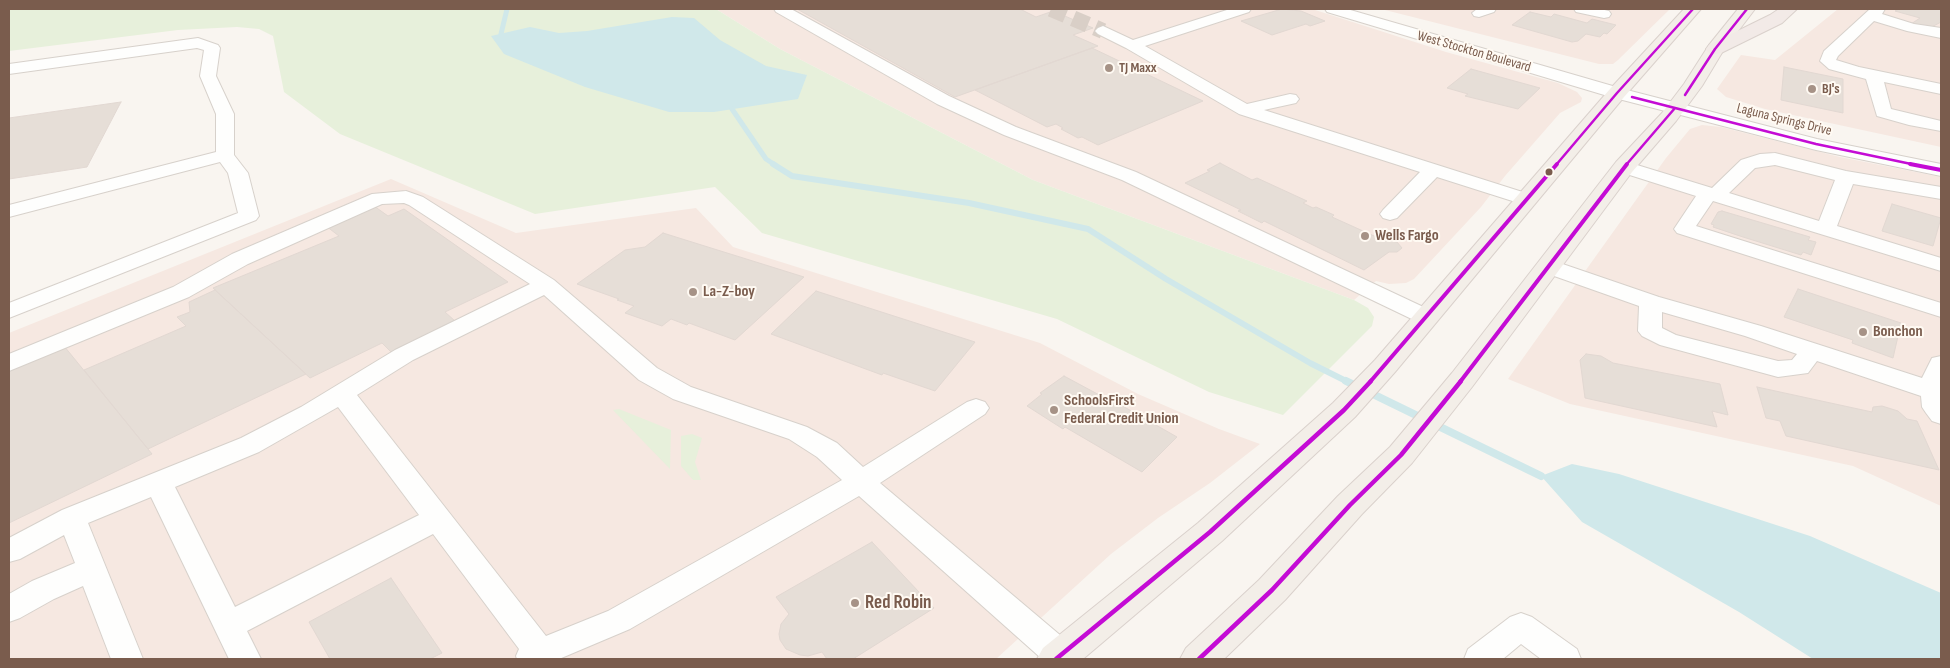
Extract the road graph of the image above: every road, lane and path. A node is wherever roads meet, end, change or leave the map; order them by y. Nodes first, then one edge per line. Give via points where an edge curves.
1 (781, 9) edge
2 (1244, 9) edge
3 (1332, 9) edge
4 (1364, 9) edge
5 (1581, 9) edge
6 (1692, 9) edge
7 (1746, 9) edge
8 (1789, 9) edge
9 (1874, 12) edge
10 (1604, 14) dead end
11 (1103, 31) tunnel mouth
12 (1941, 33) edge
13 (1132, 45) junction
14 (1715, 49) junction
15 (9, 69) edge
16 (1874, 76) junction
17 (1614, 80) junction
18 (1941, 89) edge
19 (1290, 99) dead end
20 (1680, 102) junction
21 (1246, 110) junction
22 (1227, 117) dead end
23 (1941, 126) edge
24 (1941, 154) edge
25 (225, 156) junction
26 (1624, 167) junction
27 (1433, 170) junction
28 (1941, 170) edge
29 (1846, 177) junction
30 (1941, 193) edge
31 (9, 194) edge
32 (1712, 194) junction
33 (1525, 200) junction
34 (38, 203) junction
35 (9, 211) edge
36 (1390, 214) dead end
37 (1826, 229) junction
38 (1941, 265) edge
39 (1548, 266) junction
40 (546, 285) junction
41 (1651, 302) junction
42 (1941, 310) edge
43 (9, 311) edge
44 (1426, 317) junction
45 (1812, 351) junction
46 (9, 363) edge
47 (1941, 364) edge
48 (1934, 392) junction
49 (342, 394) junction
50 (976, 408) dead end
51 (1941, 415) edge
52 (861, 482) junction
53 (159, 484) junction
54 (72, 518) junction
55 (438, 518) junction
56 (9, 551) edge
57 (92, 569) junction
58 (9, 609) edge
59 (228, 626) junction
60 (532, 657) edge
61 (1060, 658) edge
62 (127, 659) edge
63 (245, 659) edge
64 (1199, 659) edge
65 (1480, 659) edge
66 (1565, 659) edge

1 - 44 street via 943,100 1010,131 1129,176
2 - 13 street
3 - 17 street, West Stockton Boulevard
4 - 17 street, West Stockton Boulevard
5 - 10 street
6 - 17 main road
7 - 14 main road
8 - 14 highway via 1776,19
9 - 12 street via 1912,28
9 - 16 street via 1830,54 1828,61 1835,66
11 - 13 street
13 - 21 street
14 - 20 main road
15 - 25 street via 198,43 206,45 212,48 208,76 225,114
16 - 18 street
16 - 23 street via 1883,112
17 - 20 street, Laguna Springs Drive
17 - 33 main road
19 - 21 street
20 - 24 street, Laguna Springs Drive via 1764,116
20 - 26 main road
20 - 28 street, Laguna Springs Drive via 1816,144
21 - 22 street
21 - 27 street
25 - 34 street
25 - 43 street via 238,173 249,216
26 - 32 street
26 - 39 main road
27 - 33 street
27 - 36 street
29 - 30 street
29 - 32 street via 1775,159 1760,160 1748,164
29 - 37 street
31 - 34 street via 34,196
32 - 37 street
32 - 42 street via 1684,229
33 - 44 main road
34 - 35 street
37 - 38 street
39 - 41 street
39 - 64 main road via 1400,456 1272,590
40 - 46 street via 416,201 395,196 379,198 240,259 181,292
40 - 49 street via 404,355
40 - 52 street via 648,374 682,393 798,433 827,450
41 - 45 street
41 - 45 street via 1650,331 1668,340 1778,369 1799,366
44 - 61 main road via 1344,410 1204,538
45 - 48 street
47 - 48 street via 1933,382
48 - 51 street via 1935,407
49 - 53 street via 250,445
49 - 55 street
50 - 52 street
52 - 60 street via 619,620
52 - 61 street
53 - 54 street
53 - 59 street
54 - 56 street
54 - 57 street
55 - 59 street
55 - 60 street
57 - 58 street
57 - 62 street
59 - 63 street
65 - 66 street via 1521,626

